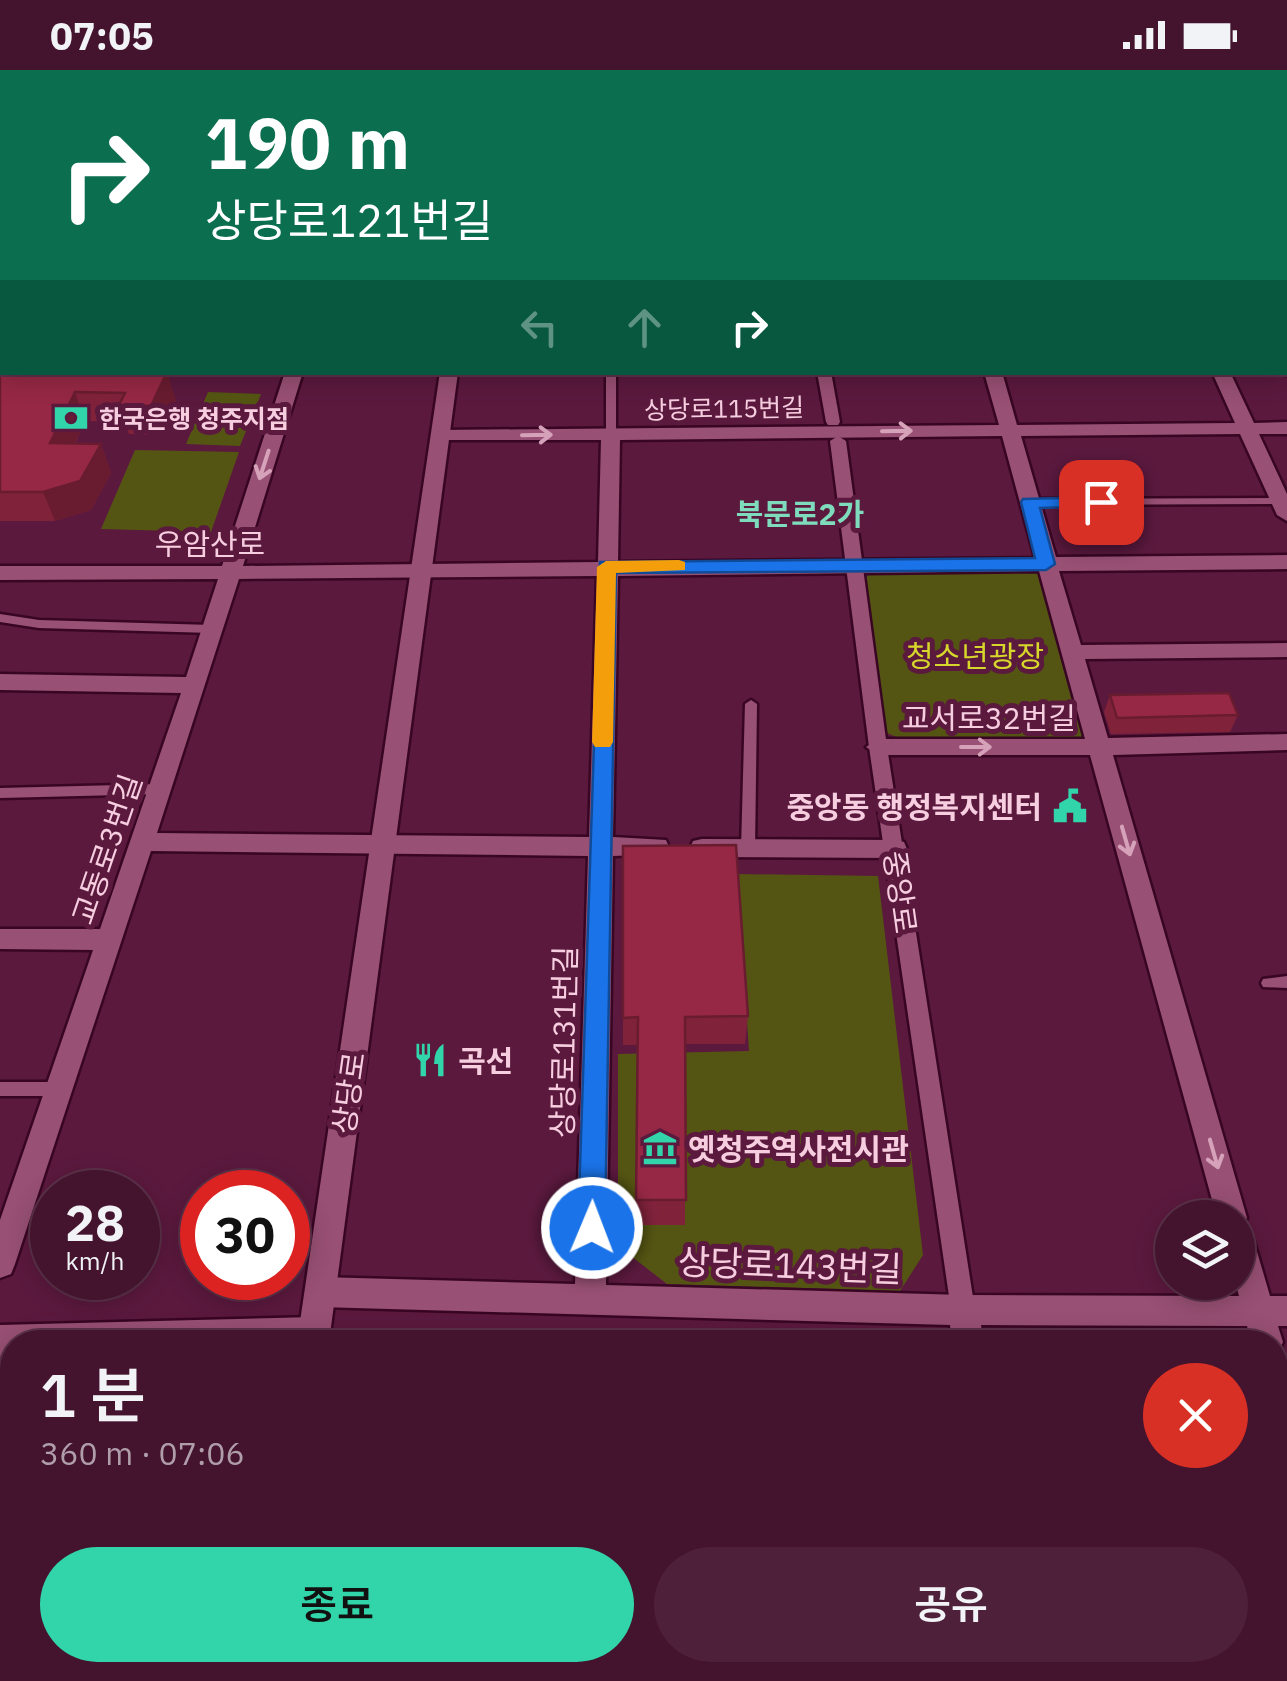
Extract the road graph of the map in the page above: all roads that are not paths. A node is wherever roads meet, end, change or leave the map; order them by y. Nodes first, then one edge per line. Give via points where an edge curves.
1 (293, 375) edge
2 (448, 375) edge
3 (611, 375) edge
4 (825, 375) edge
5 (994, 375) edge
6 (1222, 375) edge
7 (834, 422) dead end
8 (1247, 428) junction
9 (1287, 428) edge
10 (1010, 430) junction
11 (611, 434) junction
12 (440, 436) junction
13 (838, 442) dead end
14 (1030, 502) junction
15 (1285, 505) edge
16 (1287, 562) edge
17 (856, 564) junction
18 (1046, 564) junction
19 (606, 567) junction
20 (0, 573) edge
21 (229, 573) junction
22 (420, 574) junction
23 (0, 618) edge
24 (212, 629) junction
25 (1287, 650) edge
26 (1072, 652) junction
27 (0, 682) edge
28 (195, 685) junction
29 (751, 704) dead end
30 (1287, 742) edge
31 (878, 747) junction
32 (1100, 748) junction
33 (160, 789) junction
34 (0, 792) edge
35 (142, 842) junction
36 (382, 844) junction
37 (600, 845) junction
38 (748, 849) junction
39 (895, 849) junction
40 (0, 939) edge
41 (110, 940) junction
42 (1287, 982) edge
43 (1268, 983) dead end
44 (0, 1089) edge
45 (60, 1089) junction
46 (1227, 1200) edge
47 (0, 1264) edge
48 (1255, 1273) edge
49 (320, 1292) junction
50 (590, 1300) junction
51 (963, 1310) junction
52 (1273, 1311) edge
53 (315, 1330) edge
54 (966, 1330) edge

1 -> 21 street, 교동로3번길
2 - 12 street, 상당로
3 - 11 lane
4 - 7 street
5 - 10 street
6 - 8 street
8 - 9 street, 상당로115번길
8 - 10 street, 상당로115번길
8 - 15 street
11 -> 10 street, 상당로115번길
10 - 14 street, 교서로32번길
12 -> 11 street, 상당로115번길
11 - 19 street, 상당로131번길
12 - 22 street, 상당로
13 - 17 street, 중앙로
14 - 15 lane
14 - 18 street, 교서로32번길
16 - 18 street, 우암산로
17 - 18 street, 우암산로
17 - 19 street, 우암산로
17 - 31 street, 중앙로
18 - 26 street, 교서로32번길
19 - 22 street, 우암산로
19 - 37 street, 상당로131번길
20 - 21 street, 우암산로
21 - 22 street, 우암산로
21 - 24 street, 교동로3번길
22 - 36 street, 상당로
23 - 24 lane
24 - 28 street, 교동로3번길
25 - 26 street
26 - 32 street, 교서로32번길
27 - 28 street
28 - 33 street, 교동로3번길
29 - 38 lane
30 - 32 street, 교서로32번길
31 -> 32 street, 교서로32번길
31 - 39 street, 중앙로
32 -> 46 street
33 - 34 lane
33 - 35 street, 교동로3번길
35 - 36 street
35 - 41 street, 교동로3번길
36 - 37 street
36 - 49 street, 상당로
37 - 38 street
37 - 50 street, 상당로131번길
38 - 39 street
39 - 51 street, 중앙로
40 - 41 street
41 - 45 street, 교동로3번길
42 - 43 lane
44 - 45 lane
45 - 47 street, 교동로3번길
48 - 52 street
49 - 50 street, 상당로143번길
49 - 53 street, 상당로
50 - 51 street, 상당로143번길
51 - 52 street, 상당로143번길
51 - 54 street, 중앙로

